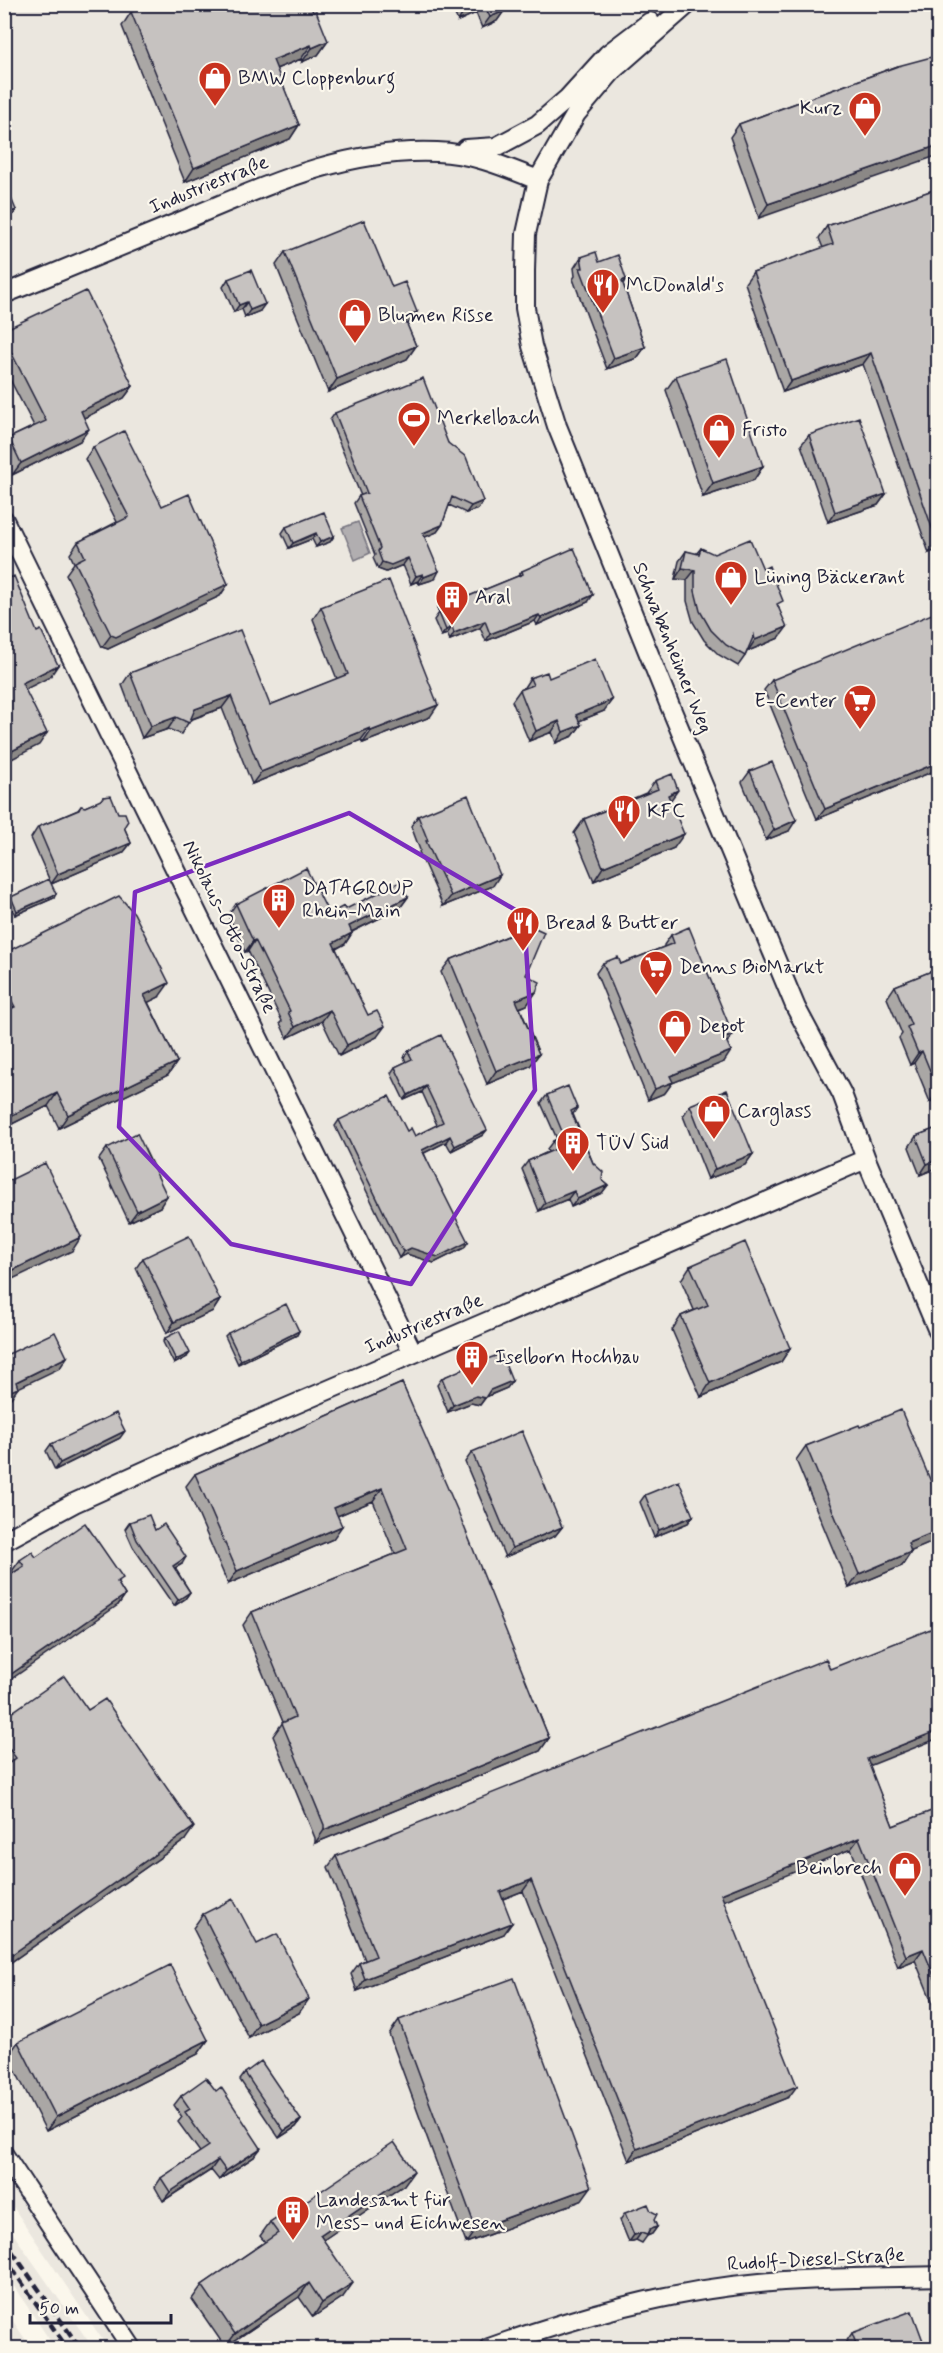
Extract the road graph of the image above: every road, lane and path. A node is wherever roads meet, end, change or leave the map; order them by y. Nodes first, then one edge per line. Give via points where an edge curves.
1 (673, 4) edge
2 (688, 4) edge
3 (438, 152) junction
4 (538, 180) junction
5 (4, 294) edge
6 (4, 520) edge
7 (866, 1159) junction
8 (939, 1331) edge
9 (413, 1353) junction
10 (4, 1541) edge
11 (4, 2155) edge
12 (939, 2276) edge
13 (132, 2349) edge
14 (489, 2349) edge

1 - 3 street, Industriestraße via 609,54 537,125 496,147
2 - 4 street, Schwabenheimer Weg via 614,69 576,114
3 - 4 street, Industriestraße via 479,158
3 - 5 street, Industriestraße via 346,159 290,176
4 - 7 street, Schwabenheimer Weg via 526,234 525,308 549,405 796,1008 842,1094
6 - 9 street, Nikolaus-Otto-Straße
7 - 8 street, Schwabenheimer Weg
7 - 9 street, Industriestraße
9 - 10 street, Industriestraße via 74,1503
11 - 13 street
12 - 14 street, Rudolf-Diesel-Straße via 769,2282 694,2293 592,2315

